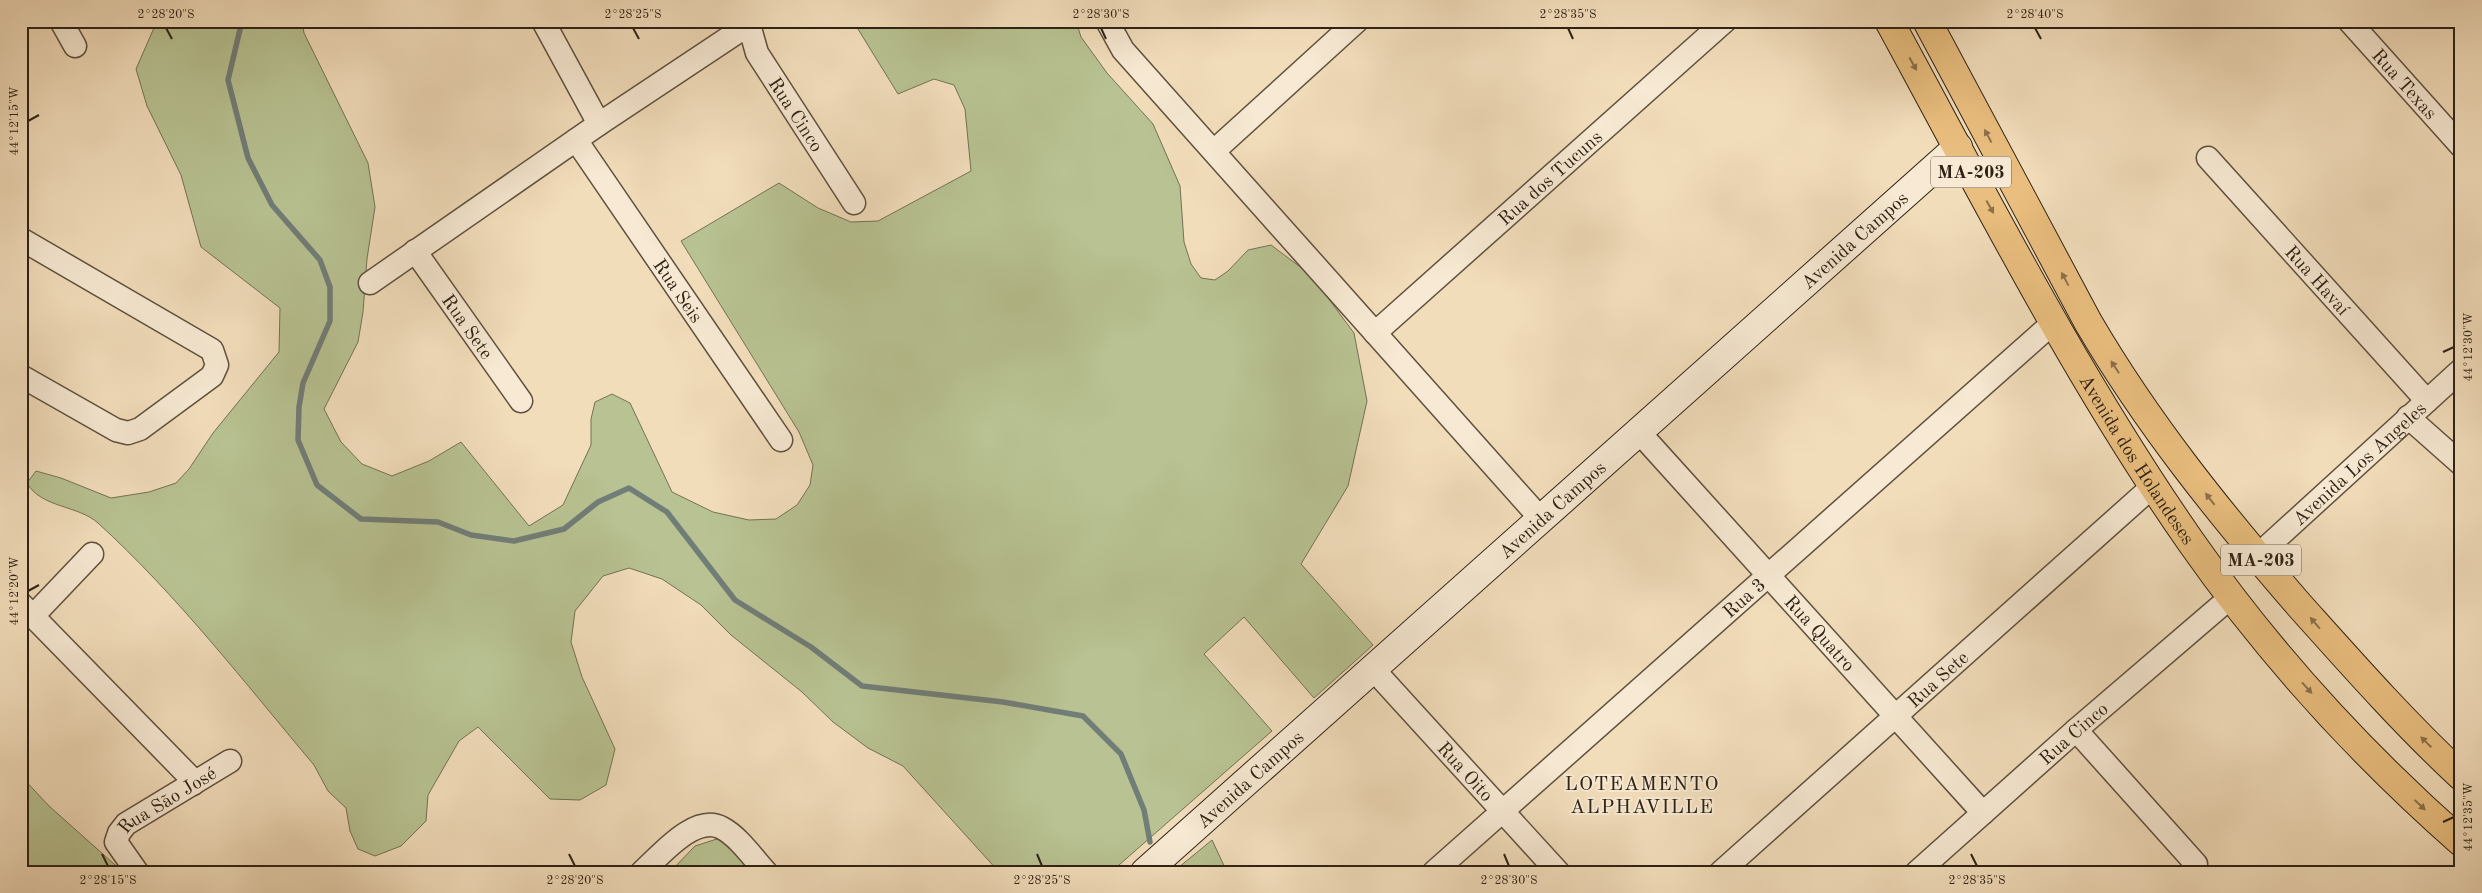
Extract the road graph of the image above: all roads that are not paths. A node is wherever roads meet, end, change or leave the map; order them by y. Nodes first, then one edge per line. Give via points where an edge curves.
1 (61, 21) edge
2 (543, 21) edge
3 (1107, 21) edge
4 (1357, 21) edge
5 (1725, 21) edge
6 (1889, 21) edge
7 (1927, 21) edge
8 (2348, 21) edge
9 (750, 22) edge
10 (75, 46) dead end
11 (599, 124) junction
12 (576, 140) junction
13 (2461, 146) edge
14 (1958, 147) junction
15 (1214, 151) junction
16 (2208, 158) dead end
17 (854, 203) dead end
18 (21, 239) edge
19 (415, 251) junction
20 (370, 283) dead end
21 (2054, 322) junction
22 (1375, 333) junction
23 (2461, 370) edge
24 (21, 376) edge
25 (2461, 389) edge
26 (521, 401) dead end
27 (2427, 401) junction
28 (2413, 422) junction
29 (1638, 431) junction
30 (781, 440) dead end
31 (2461, 464) edge
32 (2153, 486) junction
33 (1541, 519) junction
34 (92, 554) dead end
35 (2262, 561) junction
36 (1768, 575) junction
37 (2231, 597) junction
38 (27, 610) edge
39 (1373, 669) junction
40 (1896, 716) junction
41 (2076, 730) junction
42 (230, 761) dead end
43 (2461, 776) edge
44 (193, 784) junction
45 (1502, 811) junction
46 (1983, 813) junction
47 (2461, 842) edge
48 (2196, 864) dead end
49 (137, 872) edge
50 (642, 872) edge
51 (766, 872) edge
52 (1145, 872) edge
53 (1434, 872) edge
54 (1558, 872) edge
55 (1721, 872) edge
56 (1917, 872) edge

1 - 10 street
2 - 11 street
3 - 15 street via 1123,50
4 - 15 street
5 - 22 street, Rua dos Tucuns
6 -> 14 main road, Avenida dos Holandeses / MA-203
35 -> 7 main road, Avenida dos Holandeses / MA-203 via 2159,432 2112,361
8 - 13 street, Rua Texas
9 - 11 street
9 - 17 street, Rua Cinco via 757,53
11 - 12 street
12 - 19 street
12 - 30 street, Rua Seis
14 -> 21 main road, Avenida dos Holandeses / MA-203
14 - 29 street, Avenida Campos
15 - 22 street
16 - 27 street, Rua Havaí
18 - 24 street via 212,350 217,365 212,376 140,429 128,433 116,430
19 - 20 street
19 - 26 street, Rua Sete
21 - 32 main road, Avenida dos Holandeses / MA-203
21 - 36 street, Rua 3
22 - 33 street
23 - 27 street, Avenida Los Angeles
25 - 28 street, Avenida Los Angeles
27 - 28 street, Avenida Los Angeles
28 - 31 street
28 - 35 street, Avenida Los Angeles
29 - 33 street, Avenida Campos
29 - 36 street, Rua Quatro
32 - 37 main road, Avenida dos Holandeses / MA-203
32 - 40 street, Rua Sete
33 - 39 street, Avenida Campos
34 - 38 street
43 -> 35 main road, Avenida dos Holandeses / MA-203 via 2390,706
36 - 40 street, Rua Quatro
36 - 45 street, Rua 3
37 - 41 street, Rua Cinco
37 -> 47 main road, Avenida dos Holandeses / MA-203 via 2356,741
38 - 44 street via 188,775
39 - 45 street, Rua Oito
39 - 52 street, Avenida Campos
40 - 46 street, Rua Quatro
40 - 55 street, Rua Sete
41 - 46 street, Rua Cinco
41 - 48 street
42 - 44 street, Rua São José
44 - 49 street, Rua São José via 126,824 118,833 116,842
45 - 53 street, Rua 3
45 - 54 street, Rua Oito
46 - 56 street, Rua Cinco
50 - 51 street via 688,831 710,824 721,827 734,837

